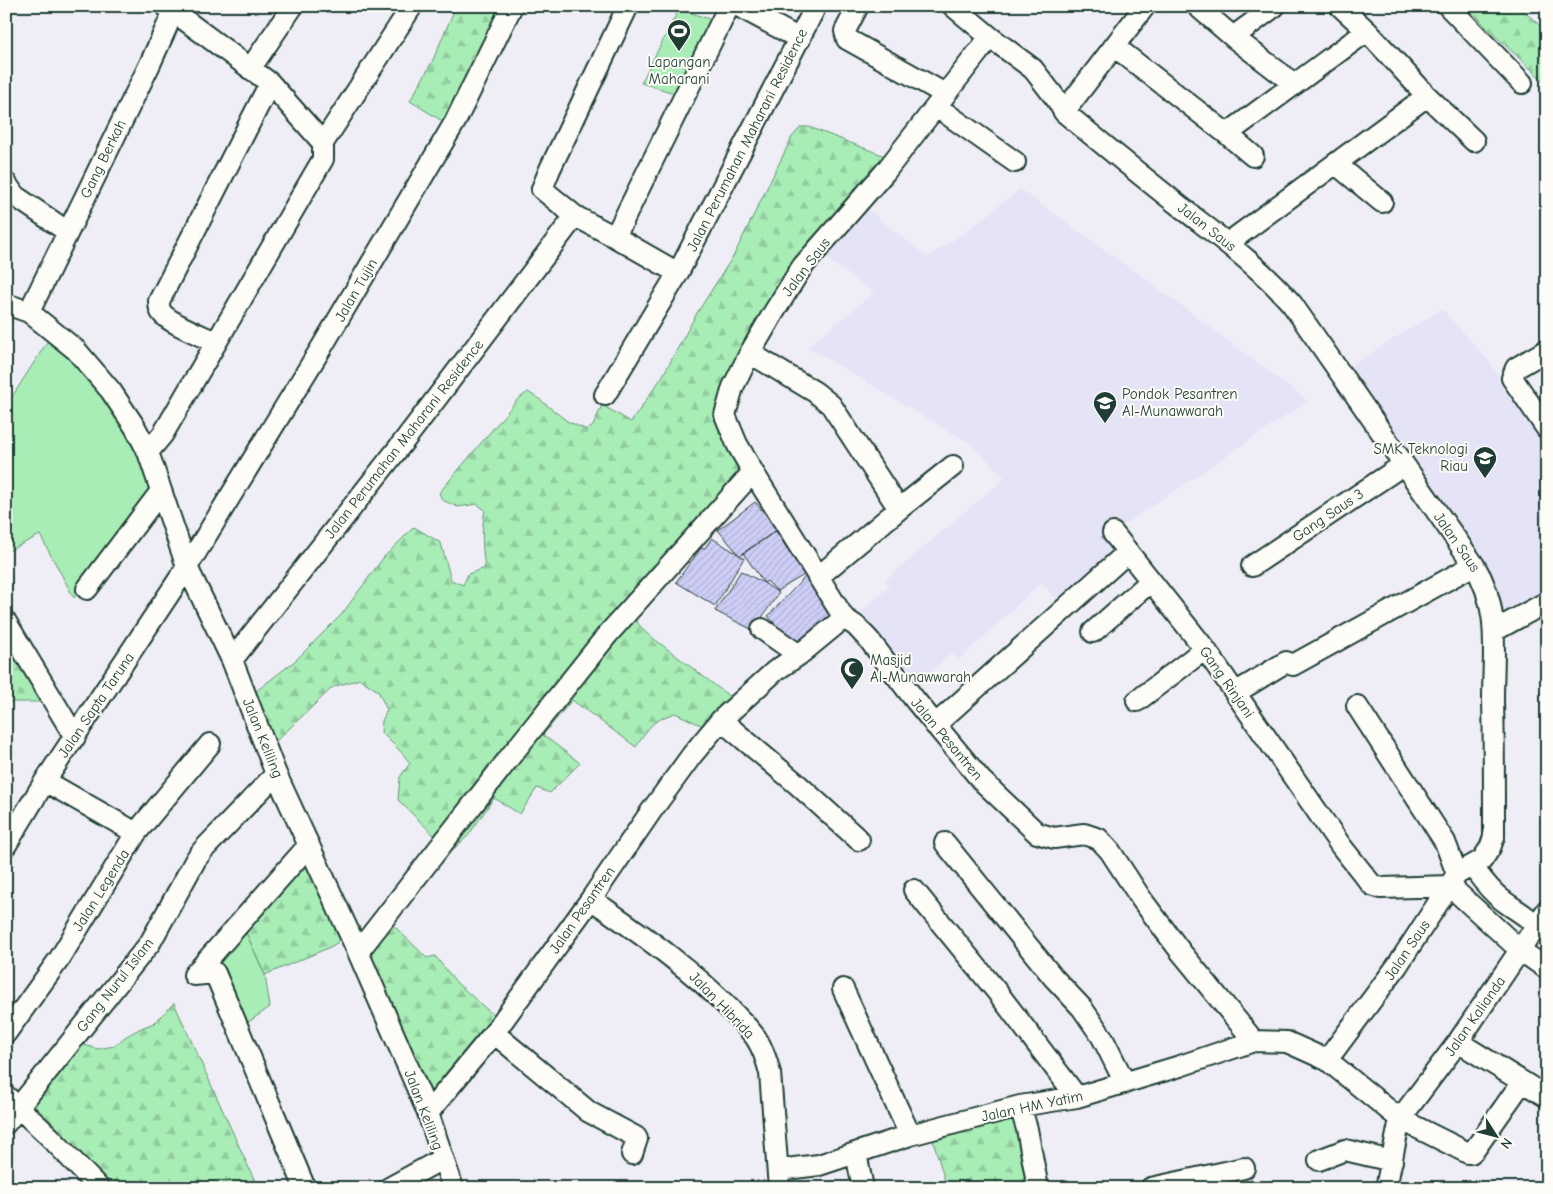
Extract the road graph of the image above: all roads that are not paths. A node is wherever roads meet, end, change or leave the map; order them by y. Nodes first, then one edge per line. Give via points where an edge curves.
1 (293, 6) edge
2 (512, 6) edge
3 (628, 6) edge
4 (729, 6) edge
5 (738, 6) edge
6 (816, 6) edge
7 (858, 6) edge
8 (953, 6) edge
9 (1145, 6) edge
10 (1197, 6) edge
11 (1275, 6) edge
12 (1340, 6) edge
13 (1448, 6) edge
14 (171, 8) edge
15 (410, 9) dead end
16 (1367, 31) junction
17 (990, 37) junction
18 (1233, 37) junction
19 (800, 39) junction
20 (1114, 46) junction
21 (250, 69) junction
22 (270, 83) junction
23 (1522, 83) dead end
24 (1294, 84) junction
25 (1427, 96) junction
26 (941, 100) junction
27 (1064, 112) junction
28 (1227, 134) junction
29 (1474, 141) dead end
30 (323, 143) junction
31 (1253, 156) dead end
32 (1015, 162) dead end
33 (1336, 164) junction
34 (6, 183) edge
35 (1382, 202) dead end
36 (575, 216) junction
37 (68, 232) junction
38 (615, 237) junction
39 (1228, 243) junction
40 (678, 273) junction
41 (6, 304) edge
42 (29, 312) junction
43 (215, 342) junction
44 (1547, 350) edge
45 (750, 353) junction
46 (605, 394) dead end
47 (1547, 429) edge
48 (148, 452) junction
49 (1403, 465) junction
50 (953, 466) dead end
51 (753, 472) junction
52 (161, 491) junction
53 (899, 509) junction
54 (1113, 533) dead end
55 (1128, 552) junction
56 (1474, 565) junction
57 (1252, 566) dead end
58 (187, 567) junction
59 (818, 577) junction
60 (1151, 581) junction
61 (87, 589) dead end
62 (1547, 602) edge
63 (844, 618) junction
64 (6, 622) edge
65 (762, 629) dead end
66 (1494, 630) junction
67 (1093, 632) dead end
68 (1205, 648) junction
69 (799, 655) junction
70 (232, 660) junction
71 (1235, 693) junction
72 (1137, 701) dead end
73 (1357, 706) dead end
74 (721, 720) junction
75 (935, 725) junction
76 (75, 737) junction
77 (210, 744) dead end
78 (276, 774) junction
79 (45, 781) junction
80 (136, 833) junction
81 (859, 840) dead end
82 (945, 843) dead end
83 (6, 845) edge
84 (308, 845) junction
85 (1460, 875) junction
86 (914, 890) dead end
87 (591, 899) junction
88 (1541, 918) edge
89 (1520, 950) junction
90 (358, 952) junction
91 (1547, 969) edge
92 (843, 989) dead end
93 (6, 1033) edge
94 (494, 1033) junction
95 (1254, 1041) junction
96 (1458, 1042) junction
97 (1327, 1060) junction
98 (1522, 1082) junction
99 (1126, 1083) junction
100 (1077, 1097) junction
101 (1547, 1097) edge
102 (12, 1101) edge
103 (1020, 1106) junction
104 (428, 1113) junction
105 (1400, 1120) junction
106 (6, 1123) edge
107 (910, 1135) junction
108 (856, 1153) junction
109 (632, 1154) dead end
110 (442, 1159) junction
111 (1319, 1160) dead end
112 (1392, 1161) junction
113 (1244, 1168) dead end
114 (779, 1179) edge
115 (99, 1188) edge
116 (305, 1188) edge
117 (389, 1188) edge
118 (453, 1188) edge
119 (863, 1188) edge
120 (1038, 1188) edge
121 (1151, 1188) edge
122 (1386, 1188) edge

1 - 21 street
2 - 58 street, Jalan Tujin via 455,122
3 - 36 street via 542,189
4 - 38 street
5 - 19 street
6 - 19 street, Jalan Perumahan Maharani Residence
7 - 26 street via 845,31 847,39
8 - 17 street
9 - 20 street
10 - 18 street
11 - 18 street
12 - 16 street
13 - 23 street
14 - 21 street
14 - 37 street, Gang Berkah via 150,64
15 - 30 street
16 - 24 street
16 - 25 street
17 - 26 street, Jalan Saus
17 - 27 street, Jalan Saus via 1034,69
18 - 24 street
19 - 40 street, Jalan Perumahan Maharani Residence
20 - 27 street
20 - 28 street
21 - 22 street
22 - 30 street
22 - 43 street via 159,301 159,308 168,318
24 - 28 street
25 - 29 street
25 - 33 street
26 - 32 street
26 - 45 street, Jalan Saus via 885,172 802,267
27 - 39 street, Jalan Saus
28 - 31 street
30 - 43 street via 322,159
33 - 35 street
33 - 39 street
34 - 37 street via 15,196
36 - 38 street
36 - 70 street, Jalan Perumahan Maharani Residence
37 - 42 street, Gang Berkah
38 - 40 street
39 - 49 street, Jalan Saus via 1292,304
40 - 46 street, Jalan Perumahan Maharani Residence
41 - 42 street, Jalan Keliling
42 - 48 street, Jalan Keliling via 76,350 111,391
43 - 48 street via 163,434
44 - 47 street via 1516,368 1512,378
45 - 51 street, Jalan Saus via 733,387 725,415
45 - 53 street via 831,405
48 - 52 street, Jalan Keliling
49 - 56 street, Jalan Saus
49 - 57 street, Gang Saus 3
50 - 53 street
51 - 59 street, Jalan Saus
51 - 90 street via 608,634
52 - 58 street, Jalan Keliling
52 - 61 street
53 - 59 street
54 - 55 street, Gang Rinjani
55 - 60 street, Gang Rinjani
55 - 75 street
56 - 66 street, Jalan Saus via 1488,592
56 - 71 street via 1294,665 1286,662
58 - 70 street, Jalan Keliling
58 - 76 street, Jalan Sapta Taruna
59 - 63 street, Jalan Saus
60 - 67 street
60 - 68 street, Gang Rinjani
62 - 66 street
63 - 69 street, Jalan Pesantren
63 - 75 street, Jalan Pesantren via 870,641
64 - 76 street
65 - 69 street
66 - 85 street, Jalan Saus via 1494,837 1482,860
68 - 71 street, Gang Rinjani
68 - 72 street
69 - 74 street, Jalan Pesantren via 775,671
70 - 78 street, Jalan Keliling
71 - 85 street, Gang Rinjani via 1341,846 1372,885 1381,888
73 - 85 street via 1445,842
74 - 81 street
74 - 87 street, Jalan Pesantren via 652,810
75 - 95 street, Jalan Pesantren via 981,780 1037,833 1054,838 1084,834 1099,839 1181,952
76 - 79 street, Jalan Sapta Taruna
77 - 80 street
78 - 84 street, Jalan Keliling
78 - 102 street, Gang Nurul Islam via 203,850 150,942
79 - 80 street, Jalan Legenda
79 - 83 street, Jalan Sapta Taruna
80 - 93 street, Jalan Legenda via 60,958
82 - 99 street via 1053,977 1082,1008 1102,1036
84 - 90 street, Jalan Keliling
84 - 116 street via 194,975 214,973
85 - 88 street via 1486,885 1528,918
85 - 89 street
85 - 97 street, Jalan Saus
86 - 100 street
87 - 94 street, Jalan Pesantren
87 - 114 street, Jalan Hibrida via 689,970 755,1037 770,1074
88 - 89 street, Jalan Kalianda
89 - 91 street
89 - 96 street, Jalan Kalianda
90 - 104 street, Jalan Keliling
92 - 107 street
94 - 104 street, Jalan Pesantren
94 - 109 street via 589,1112 636,1137
95 - 97 street via 1293,1044
95 - 99 street, Jalan HM Yatim
96 - 98 street
96 - 105 street, Jalan Kalianda
97 - 105 street
98 - 101 street
98 - 105 street via 1471,1152 1464,1152
99 - 100 street, Jalan HM Yatim
100 - 103 street, Jalan HM Yatim
102 - 106 street, Gang Nurul Islam
102 - 115 street
103 - 107 street, Jalan HM Yatim
103 - 120 street
104 - 110 street, Jalan Keliling
105 - 112 street
107 - 108 street, Jalan HM Yatim
108 - 114 street, Jalan HM Yatim
108 - 119 street
110 - 117 street, Jalan Keliling
110 - 118 street
111 - 112 street via 1345,1150
112 - 122 street
113 - 121 street

